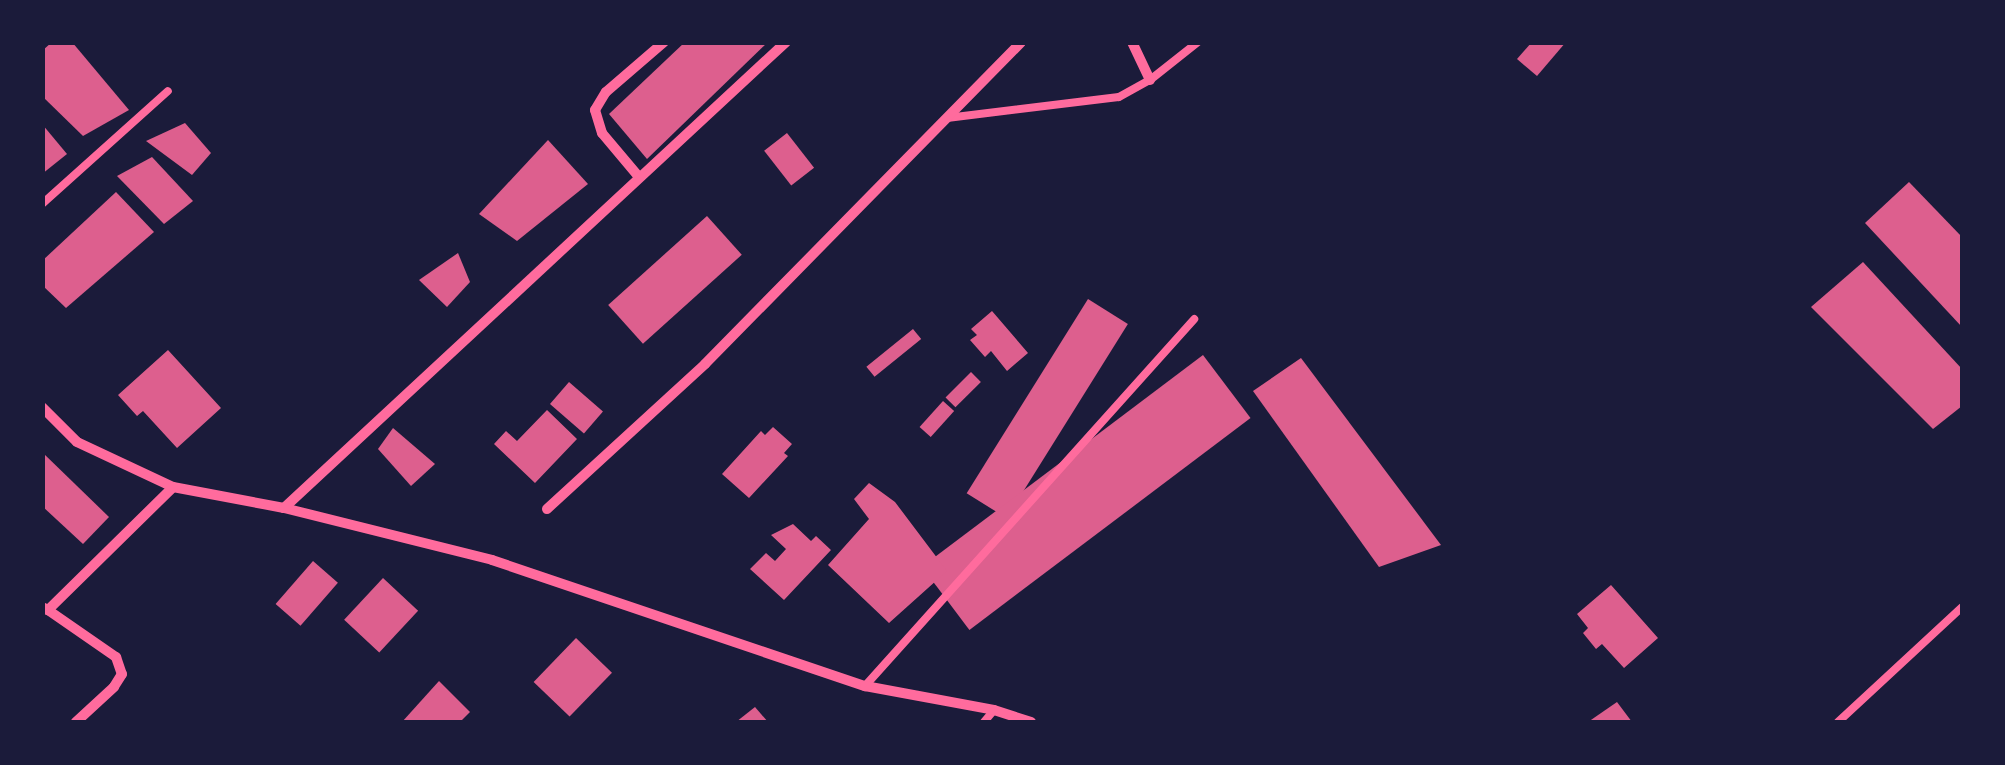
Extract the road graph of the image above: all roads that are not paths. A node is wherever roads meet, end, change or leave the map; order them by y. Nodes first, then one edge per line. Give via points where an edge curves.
1 (664, 42) edge
2 (786, 42) edge
3 (1021, 42) edge
4 (1132, 42) edge
5 (1198, 42) edge
6 (1150, 80) junction
7 (168, 90) dead end
8 (947, 118) junction
9 (639, 176) junction
10 (42, 204) edge
11 (1194, 320) dead end
12 (42, 408) edge
13 (173, 486) junction
14 (284, 508) junction
15 (547, 509) dead end
16 (1962, 607) edge
17 (46, 608) edge
18 (866, 686) junction
19 (994, 710) junction
20 (76, 722) edge
21 (984, 722) edge
22 (1031, 722) edge
23 (1838, 722) edge

1 - 9 street via 606,92 596,110 602,133
2 - 9 street
3 - 8 street
4 - 6 street
5 - 6 lane
6 - 8 lane via 1099,101
7 - 10 lane
8 - 15 street via 705,364
9 - 14 street
11 - 18 lane
12 - 13 street via 77,442
13 - 14 street
13 - 17 street
14 - 18 street via 492,560
16 - 23 lane
17 - 20 street via 116,656 122,674
18 - 19 street
19 - 21 lane
19 - 22 street

